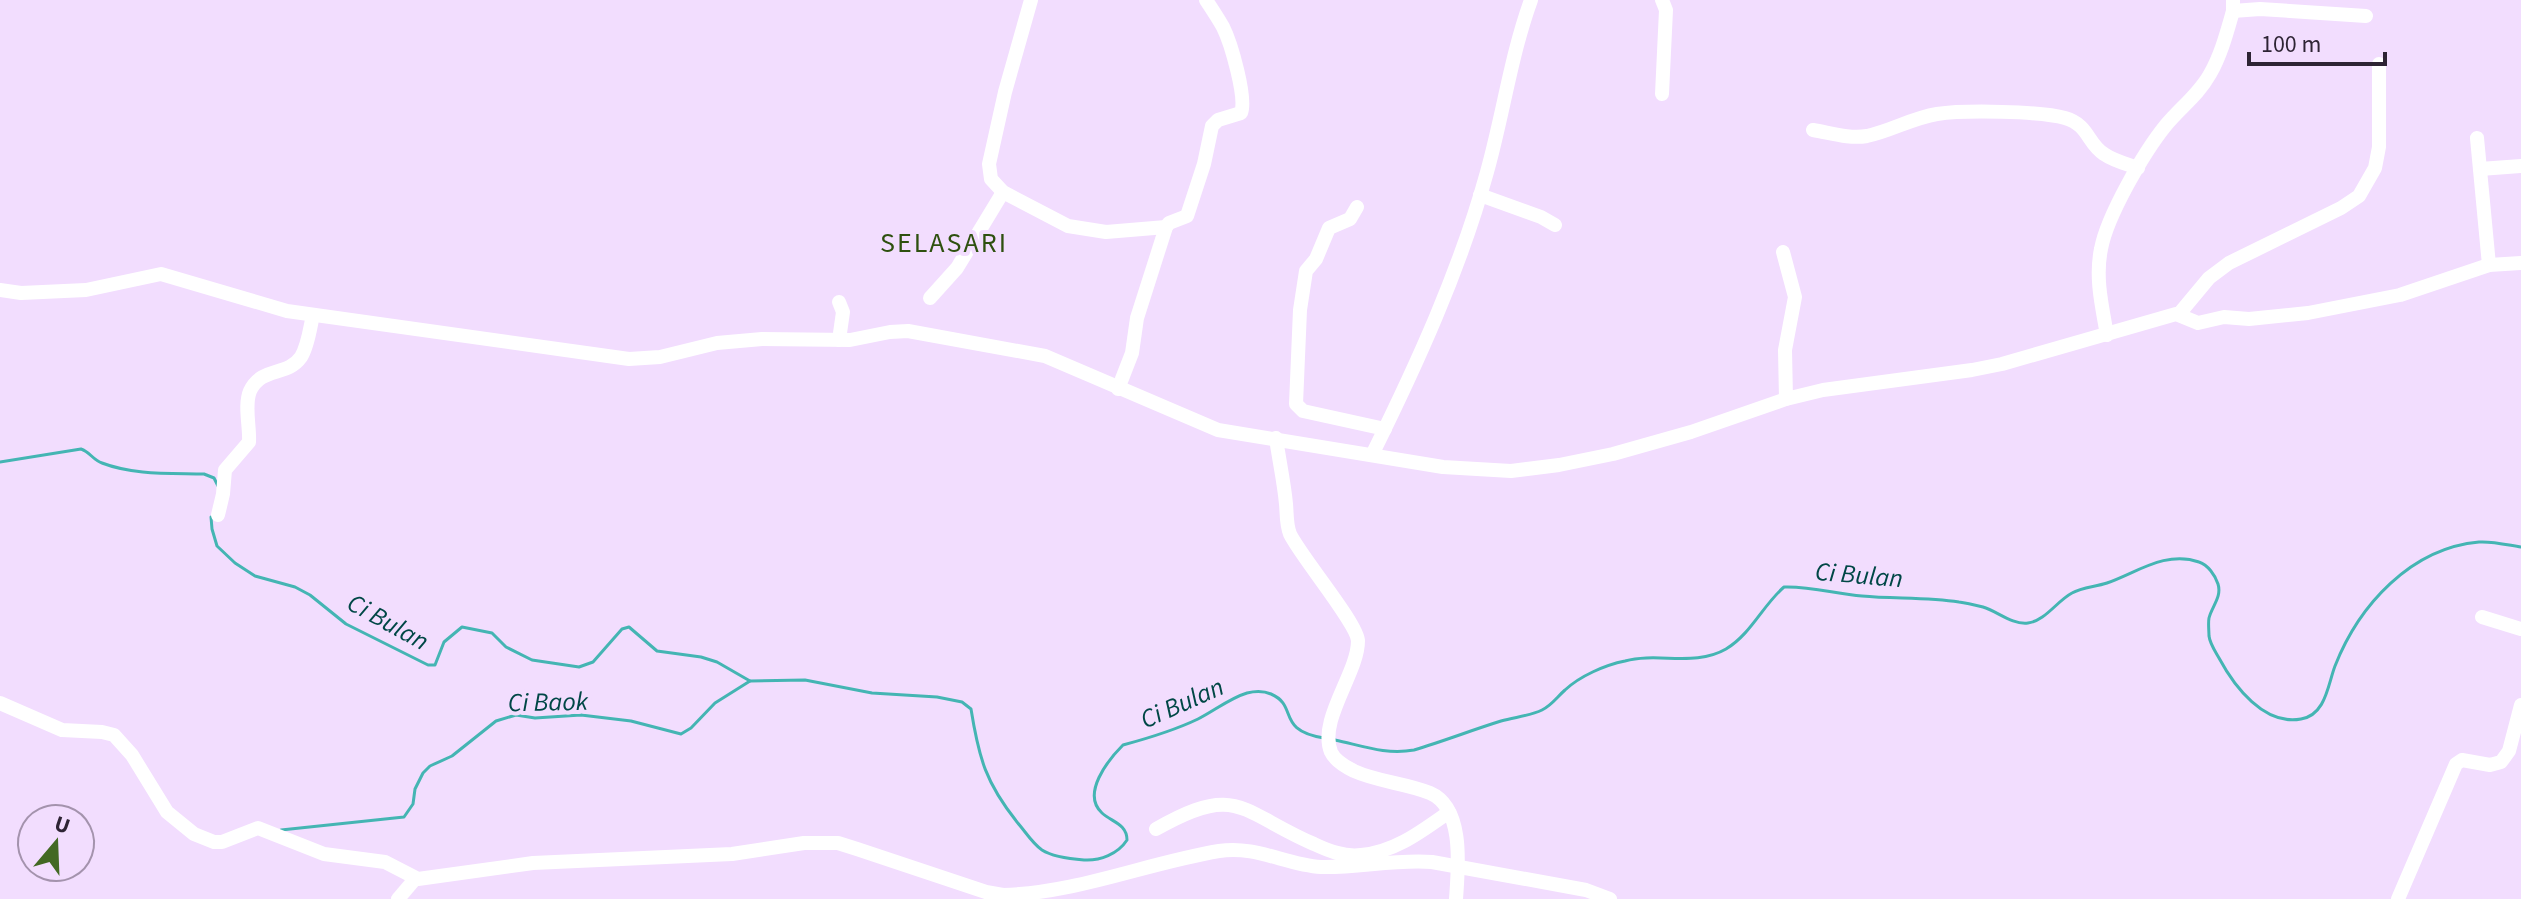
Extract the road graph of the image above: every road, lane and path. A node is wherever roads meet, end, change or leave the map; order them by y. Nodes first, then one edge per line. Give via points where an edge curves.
1 (1031, 0) edge
2 (1206, 0) edge
3 (1531, 0) edge
4 (1662, 0) edge
5 (2233, 5) edge
6 (2366, 16) dead end
7 (2379, 64) dead end
8 (1662, 94) dead end
9 (1813, 130) dead end
10 (2477, 138) dead end
11 (2521, 166) edge
12 (2138, 168) junction
13 (2480, 169) junction
14 (1003, 192) junction
15 (1480, 195) junction
16 (1357, 207) dead end
17 (1555, 225) dead end
18 (1166, 227) junction
19 (1783, 252) dead end
20 (2521, 263) edge
21 (2489, 265) junction
22 (0, 290) edge
23 (930, 298) dead end
24 (839, 302) dead end
25 (2179, 314) junction
26 (313, 315) junction
27 (2107, 335) junction
28 (839, 340) junction
29 (1118, 389) junction
30 (1786, 399) junction
31 (1385, 429) junction
32 (1276, 438) junction
33 (1372, 455) junction
34 (218, 515) dead end
35 (2482, 617) dead end
36 (2521, 629) edge
37 (0, 703) edge
38 (2521, 705) edge
39 (1449, 812) junction
40 (1156, 829) dead end
41 (1459, 866) junction
42 (415, 879) junction
43 (398, 899) edge
44 (1456, 899) edge
45 (1610, 899) edge
46 (2398, 899) edge

1 - 14 street via 989,164 991,179
2 - 18 street via 1227,35 1243,109 1212,126 1187,216
3 - 15 street
4 - 8 street
5 - 6 street
5 - 12 street via 2210,75 2163,129
7 - 25 street via 2379,147 2375,168 2359,196 2229,263
9 - 12 street via 1866,136 1939,113 2054,115 2083,127 2105,155
10 - 13 street
11 - 13 street
12 - 27 street via 2101,248 2098,279
13 - 21 street
14 - 18 street via 1084,230
14 - 23 street via 957,268
15 - 17 street
15 - 31 street via 1445,296
16 - 31 street via 1350,219 1329,228 1306,271 1296,404 1303,411
18 - 29 street
19 - 30 street via 1795,297 1785,350
20 - 21 street
21 - 25 street via 2400,295 2308,313 2202,323
22 - 26 street via 86,290 161,274
24 - 28 street
25 - 27 street
26 - 28 street via 629,359 717,343
26 - 34 street via 298,361 262,376 250,391 249,442 225,470
27 - 30 street via 1972,370
28 - 29 street via 908,331 1045,356
29 - 32 street via 1207,427
30 - 33 street via 1645,445 1559,465 1463,470
31 - 33 street
32 - 33 street
32 - 39 street via 1289,532 1359,639 1333,715 1334,757 1357,772 1432,793
35 - 36 street
37 - 42 street via 62,730 114,735 167,812 205,839 222,842 258,828 324,854 385,862
38 - 46 street via 2501,762 2456,764
39 - 40 street via 1397,846 1363,855 1328,851 1252,810 1230,805 1200,807
39 - 41 street
41 - 42 street via 1415,861 1318,867 1233,849 1104,879 1003,895 838,843 820,842 732,854 533,863
41 - 44 street
41 - 45 street
42 - 43 street

